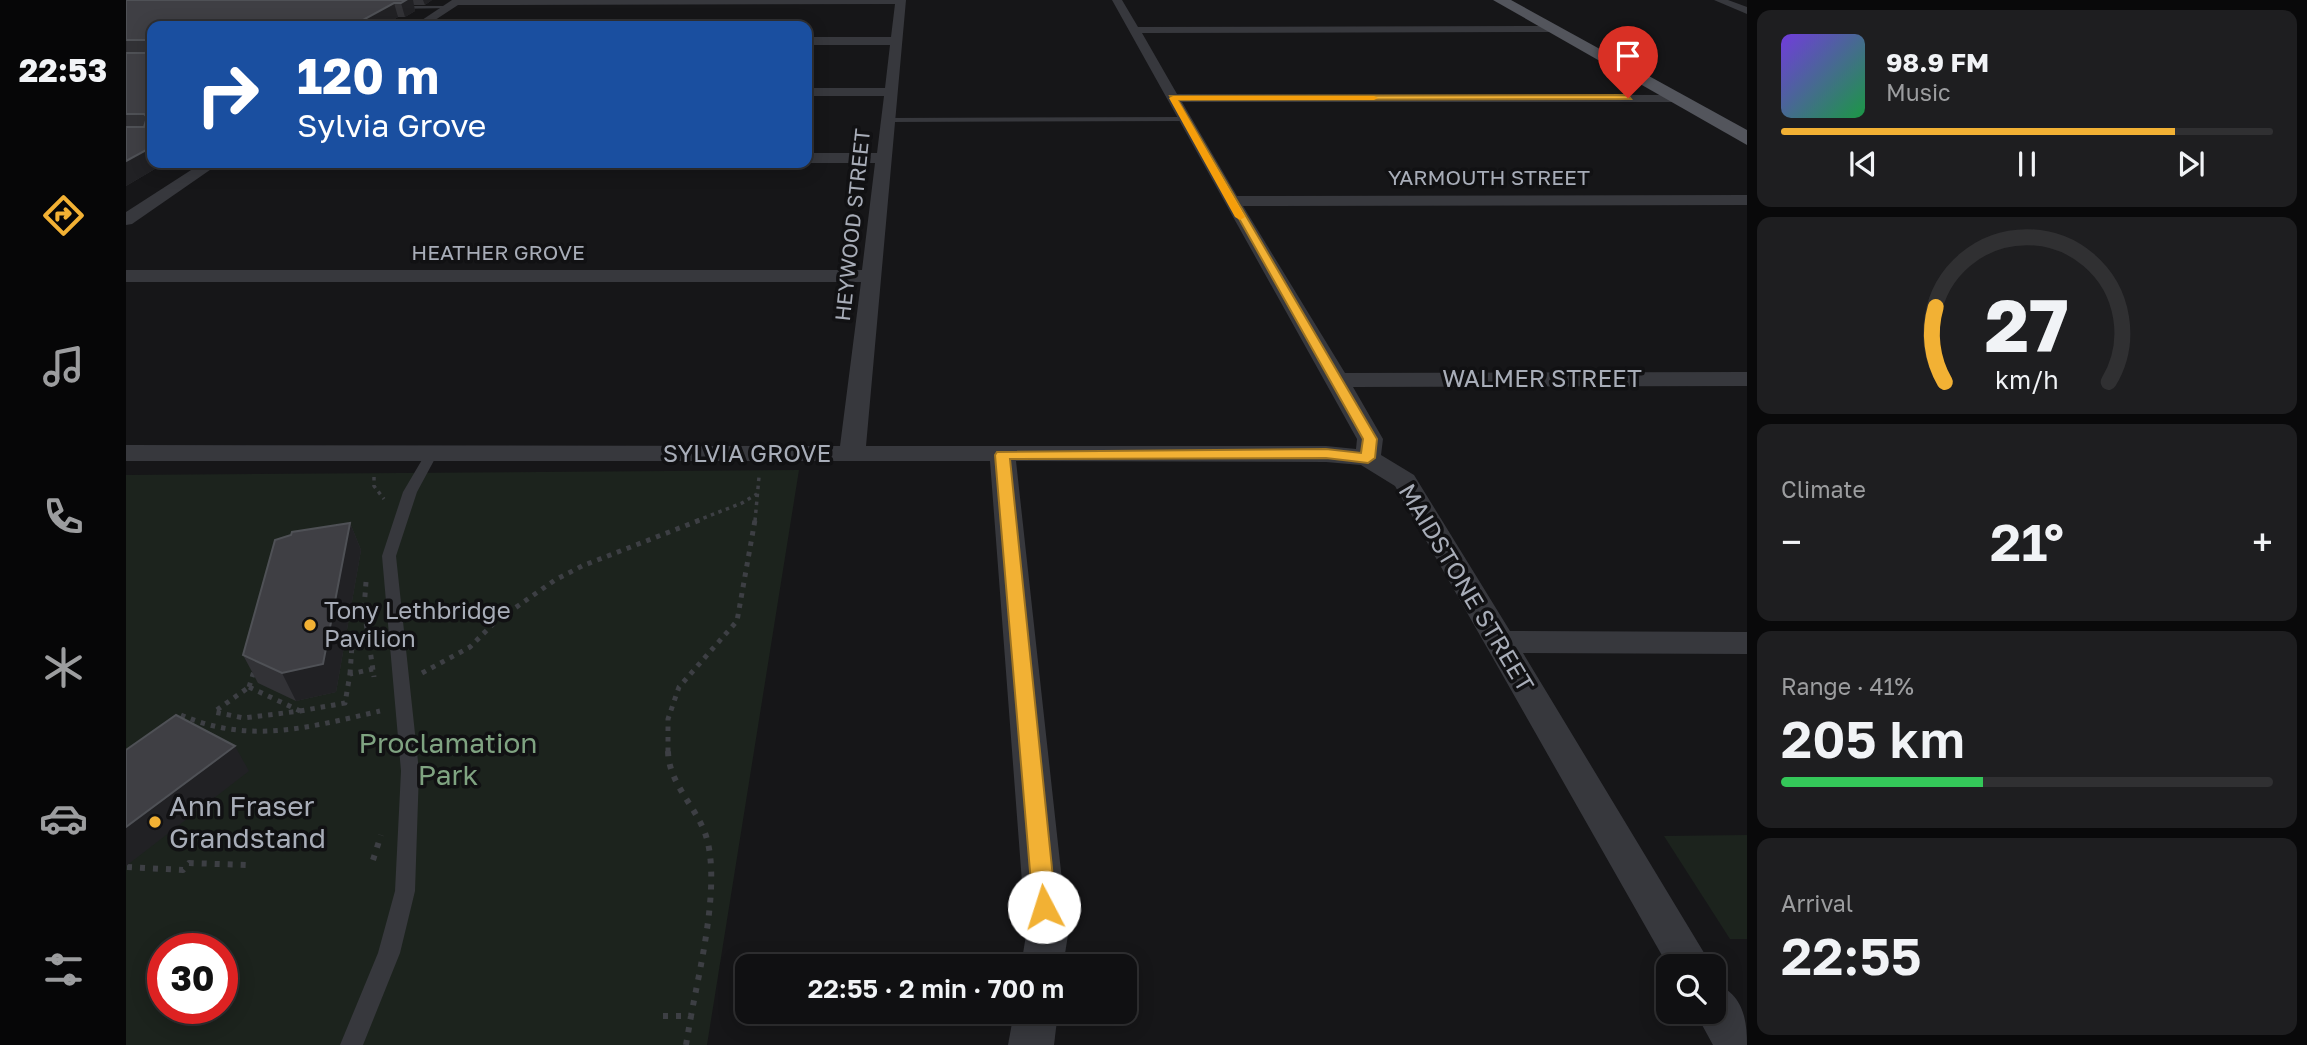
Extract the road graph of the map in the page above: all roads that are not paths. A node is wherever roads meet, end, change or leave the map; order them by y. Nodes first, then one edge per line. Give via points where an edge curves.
1 (1117, 0) edge
2 (1500, 0) edge
3 (1719, 0) edge
4 (901, 1) edge
5 (454, 3) edge
6 (388, 8) edge
7 (1747, 11) edge
8 (427, 21) edge
9 (1552, 29) junction
10 (1134, 30) junction
11 (812, 41) edge
12 (896, 41) junction
13 (812, 92) edge
14 (891, 92) junction
15 (1674, 98) junction
16 (1179, 109) junction
17 (888, 120) junction
18 (1747, 139) edge
19 (812, 158) edge
20 (884, 158) junction
21 (204, 168) edge
22 (1747, 200) edge
23 (1231, 201) junction
24 (126, 219) edge
25 (126, 276) edge
26 (869, 276) junction
27 (1747, 379) edge
28 (1338, 380) junction
29 (126, 453) edge
30 (432, 453) junction
31 (852, 454) junction
32 (1002, 455) junction
33 (1368, 458) junction
34 (1501, 642) junction
35 (1747, 643) edge
36 (1044, 954) edge
37 (1684, 954) edge
38 (1034, 1024) edge
39 (1726, 1024) edge
40 (351, 1045) edge
41 (1031, 1045) edge
42 (1738, 1045) edge

1 - 10 street
2 - 9 main road
3 - 7 street
4 - 5 street
4 - 12 street, HEYWOOD STREET
5 - 6 lane
5 - 8 street
9 - 10 street
9 - 15 main road
10 - 16 street
11 - 12 street
12 - 14 street, HEYWOOD STREET
13 - 14 street
14 - 17 street, HEYWOOD STREET
15 - 16 street
15 - 18 main road
16 - 17 lane
16 - 23 street
17 - 20 street, HEYWOOD STREET
19 - 20 street
20 - 26 street, HEYWOOD STREET
21 - 24 street
22 - 23 street, YARMOUTH STREET
23 - 28 street
25 - 26 street, HEATHER GROVE
26 - 31 street, HEYWOOD STREET
27 - 28 street, WALMER STREET
28 - 33 street via 1370,439
29 - 30 street, SYLVIA GROVE
30 - 31 street, SYLVIA GROVE
30 - 40 lane via 410,492 389,556 410,792 405,891 389,953
31 - 32 street, SYLVIA GROVE
32 - 33 street, SYLVIA GROVE via 1326,454
32 - 36 street via 1047,935
33 - 34 street, MAIDSTONE STREET via 1405,481
34 - 35 street
34 - 37 street, MAIDSTONE STREET
38 - 41 street
39 - 42 street

